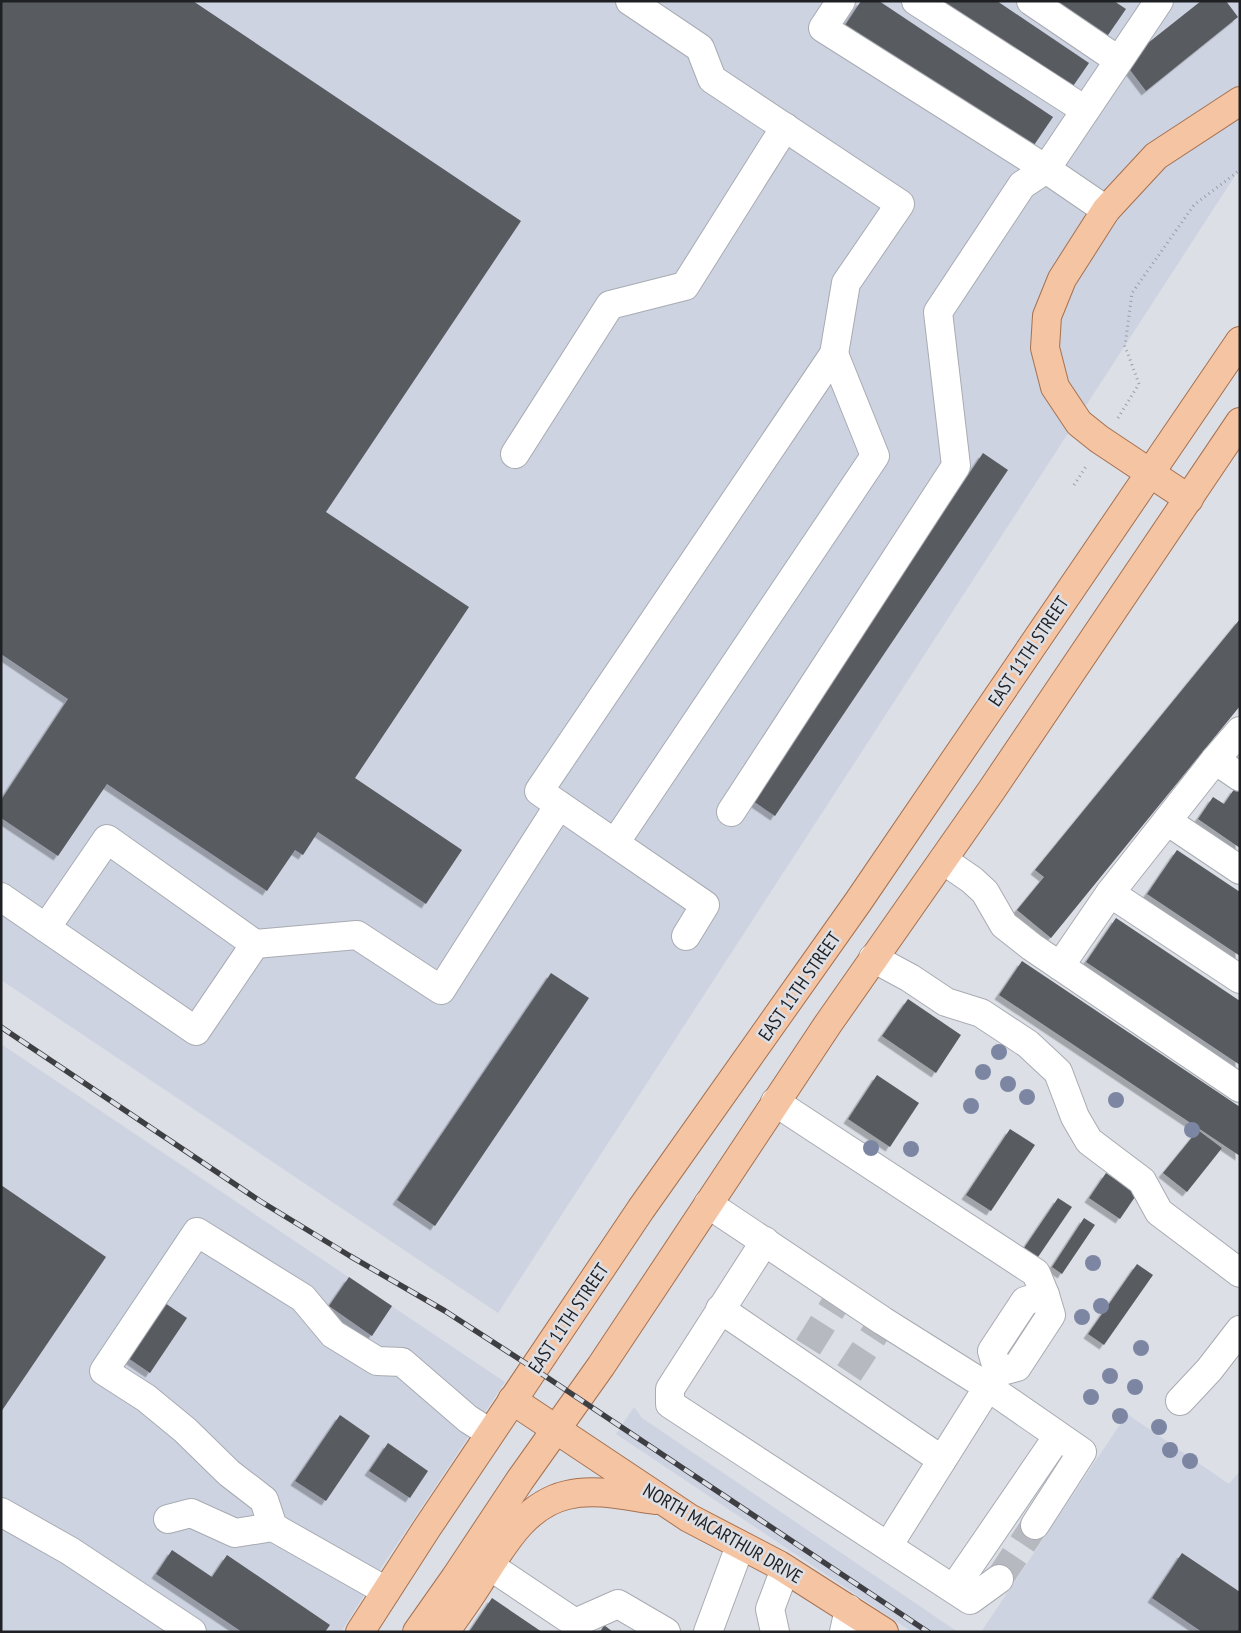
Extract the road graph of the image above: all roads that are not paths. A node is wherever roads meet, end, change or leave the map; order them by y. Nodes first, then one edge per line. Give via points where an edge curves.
1 (630, 1) edge
2 (841, 1) edge
3 (916, 1) edge
4 (1031, 1) edge
5 (1153, 3) edge
6 (1118, 60) junction
7 (1240, 101) edge
8 (1085, 110) junction
9 (785, 128) junction
10 (1046, 169) junction
11 (1106, 210) junction
12 (1240, 341) edge
13 (834, 354) junction
14 (1240, 422) edge
15 (515, 454) dead end
16 (1149, 472) junction
17 (1189, 499) junction
18 (1240, 731) edge
19 (1215, 760) junction
20 (1240, 777) edge
21 (559, 805) junction
22 (731, 812) dead end
23 (1167, 821) junction
24 (615, 843) junction
25 (943, 860) junction
26 (1240, 870) edge
27 (1110, 893) junction
28 (1, 897) edge
29 (46, 928) junction
30 (686, 936) dead end
31 (255, 944) junction
32 (873, 958) junction
33 (1060, 966) junction
34 (1240, 979) edge
35 (1240, 1088) edge
36 (775, 1102) junction
37 (708, 1204) junction
38 (765, 1241) junction
39 (1240, 1273) edge
40 (720, 1309) junction
41 (1240, 1330) edge
42 (993, 1380) junction
43 (512, 1400) junction
44 (1180, 1401) dead end
45 (556, 1430) junction
46 (490, 1433) junction
47 (1058, 1436) junction
48 (942, 1460) junction
49 (663, 1502) junction
50 (1, 1512) edge
51 (168, 1519) dead end
52 (1035, 1525) tunnel mouth
53 (273, 1527) junction
54 (740, 1546) junction
55 (888, 1546) junction
56 (490, 1566) junction
57 (786, 1569) junction
58 (999, 1579) tunnel mouth
59 (954, 1588) junction
60 (386, 1591) junction
61 (846, 1620) edge
62 (192, 1632) edge
63 (360, 1632) edge
64 (417, 1632) edge
65 (445, 1632) edge
66 (666, 1632) edge
67 (708, 1632) edge
68 (775, 1632) edge
69 (884, 1632) edge

1 - 9 street via 700,48 712,79
2 - 10 street via 823,28
3 - 8 street
4 - 6 street
5 - 6 street
6 - 8 street
7 - 11 main road via 1156,156
8 - 10 street
9 - 13 street via 900,204 846,283
9 - 15 street via 685,286 610,305
10 - 11 street
10 - 22 street via 1022,184 938,312 956,466
11 - 16 main road via 1062,279 1047,316 1045,348 1055,387 1079,423
12 - 16 main road, EAST 11TH STREET
13 - 21 street via 539,791
13 - 24 street via 875,456
14 - 17 main road
16 - 17 main road
16 - 43 main road, EAST 11TH STREET via 858,902 641,1209
17 - 25 main road
18 - 19 street
19 - 20 street
19 - 23 street
21 - 24 street
21 - 31 street via 441,990 357,935
23 - 26 street
23 - 27 street
24 - 30 street via 705,905
25 - 32 main road
25 - 33 street via 985,892 1004,925
27 - 33 street
27 - 34 street
28 - 29 street
29 - 31 street via 196,1031
29 - 31 street via 107,839
32 - 36 main road
32 - 39 street via 946,1002 982,1013 1028,1044 1058,1072 1074,1118 1089,1141 1142,1181 1159,1212
33 - 35 street
36 - 37 main road
36 - 42 street via 1036,1273 1045,1295 1025,1301 992,1351
37 - 38 street
37 - 45 main road
38 - 40 street
38 - 42 street via 880,1327
40 - 48 street via 803,1354 843,1381
40 - 55 street via 670,1389 670,1404
41 - 44 street
42 - 47 street
42 - 48 street
43 - 45 main road, NORTH MACARTHUR DRIVE
43 - 46 main road, EAST 11TH STREET
45 - 49 main road, NORTH MACARTHUR DRIVE
45 - 64 main road
46 - 53 street via 468,1419 402,1362 378,1361 333,1334 303,1298 197,1232 104,1371 146,1398 264,1500
46 - 60 main road, EAST 11TH STREET
47 - 52 street via 1082,1452
47 - 59 street
48 - 55 street
49 - 54 main road, NORTH MACARTHUR DRIVE
49 - 56 main road via 605,1492 568,1495 548,1502 531,1513 508,1537
50 - 62 street via 70,1551
51 - 53 street via 191,1513 235,1533
53 - 60 street
54 - 57 main road, NORTH MACARTHUR DRIVE
54 - 67 street
55 - 59 street
56 - 65 main road
56 - 66 street via 575,1623 618,1604
57 - 61 main road, NORTH MACARTHUR DRIVE
57 - 68 street via 770,1608
58 - 59 street via 970,1600
60 - 63 main road, EAST 11TH STREET
61 - 69 main road, NORTH MACARTHUR DRIVE

